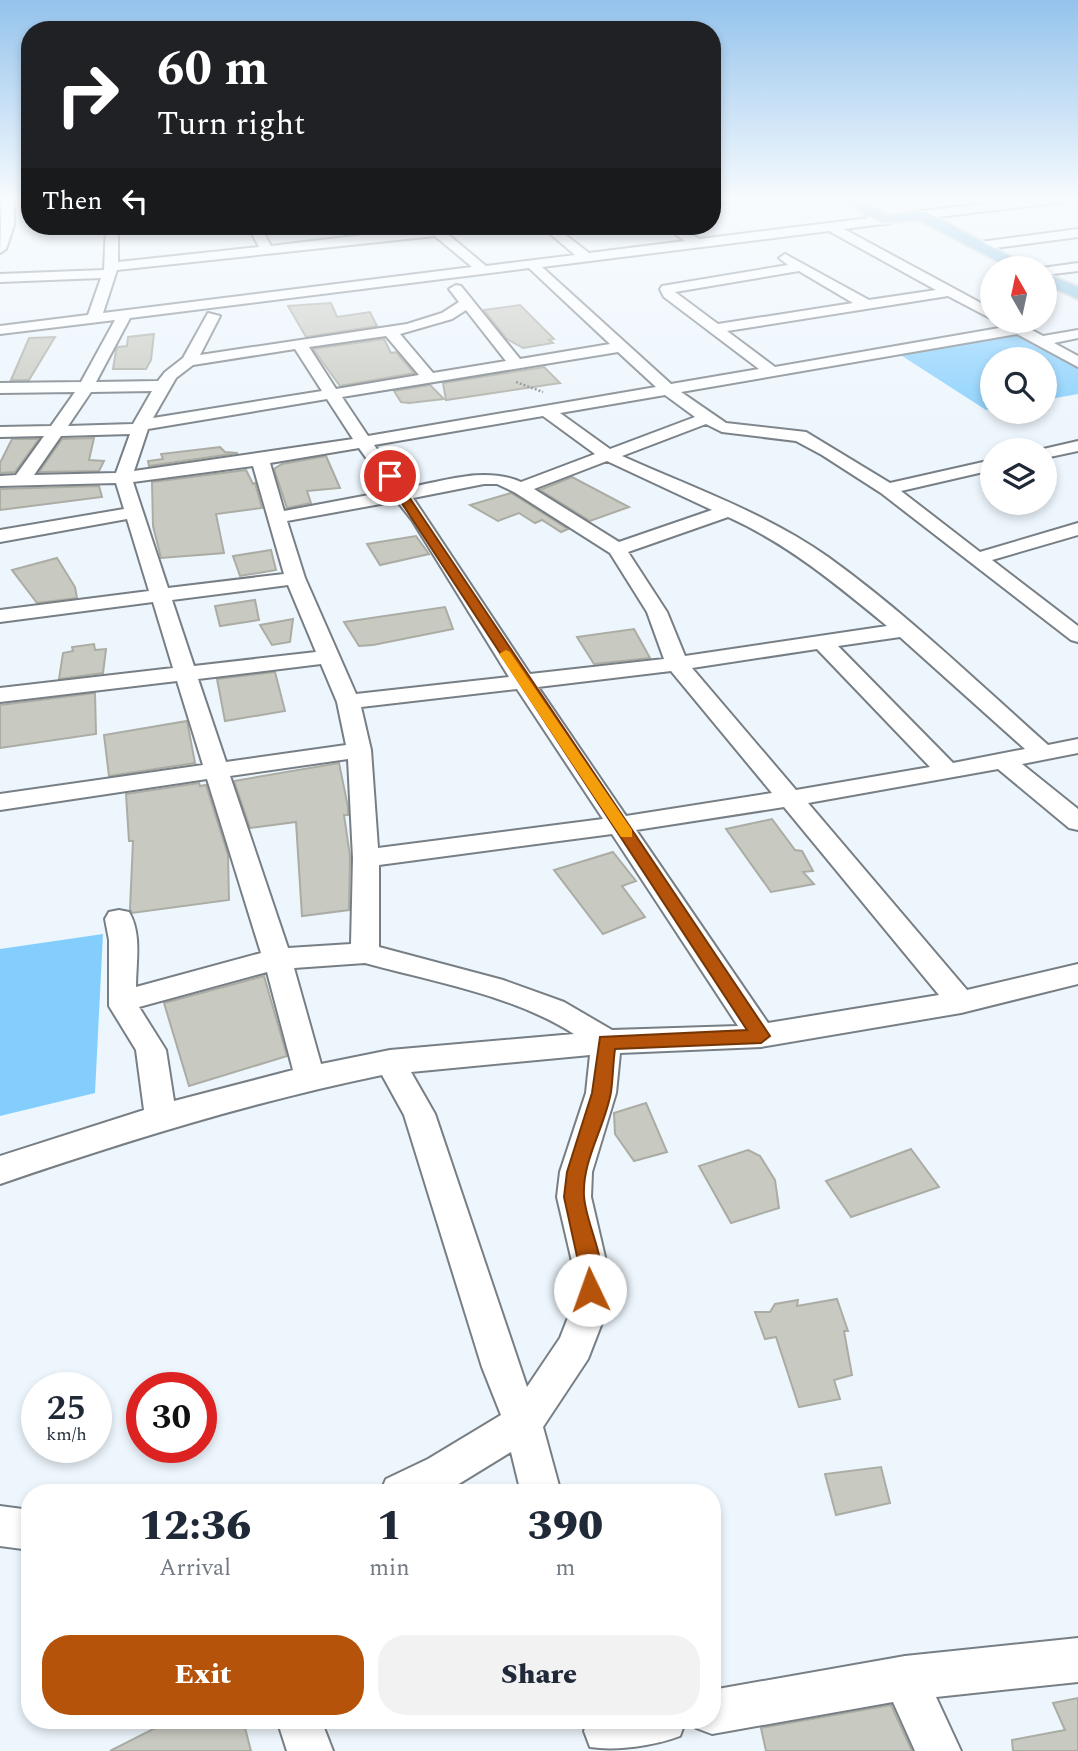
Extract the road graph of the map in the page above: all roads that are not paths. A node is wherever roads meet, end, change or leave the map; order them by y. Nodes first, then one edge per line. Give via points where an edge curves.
1 (108, 280) edge
2 (414, 280) edge
3 (448, 280) edge
4 (549, 280) edge
5 (723, 280) edge
6 (823, 280) edge
7 (928, 280) edge
8 (1057, 283) edge
9 (950, 292) junction
10 (1078, 293) edge
11 (467, 303) junction
12 (867, 304) junction
13 (980, 308) edge
14 (125, 314) junction
15 (214, 316) dead end
16 (94, 318) junction
17 (713, 329) junction
18 (0, 330) edge
19 (390, 331) junction
20 (996, 333) edge
21 (1026, 333) edge
22 (1078, 334) edge
23 (1041, 341) junction
24 (299, 344) junction
25 (620, 347) junction
26 (189, 361) junction
27 (1078, 362) edge
28 (508, 365) junction
29 (772, 372) junction
30 (429, 378) junction
31 (163, 386) junction
32 (86, 387) junction
33 (0, 388) edge
34 (668, 390) junction
35 (333, 394) junction
36 (546, 411) junction
37 (707, 418) junction
38 (140, 427) junction
39 (54, 430) junction
40 (0, 432) edge
41 (364, 443) junction
42 (1078, 446) edge
43 (1057, 450) edge
44 (609, 456) junction
45 (260, 460) junction
46 (980, 468) edge
47 (123, 478) junction
48 (22, 480) junction
49 (0, 481) edge
50 (520, 488) junction
51 (887, 489) junction
52 (402, 493) junction
53 (729, 510) junction
54 (135, 512) junction
55 (276, 518) junction
56 (1078, 529) edge
57 (0, 536) edge
58 (617, 549) junction
59 (979, 558) junction
60 (295, 578) junction
61 (162, 594) junction
62 (0, 617) edge
63 (904, 630) junction
64 (1077, 634) edge
65 (823, 643) junction
66 (330, 657) junction
67 (677, 664) junction
68 (185, 674) junction
69 (523, 681) junction
70 (0, 695) edge
71 (348, 702) junction
72 (1078, 746) edge
73 (359, 750) junction
74 (1043, 753) junction
75 (1003, 761) junction
76 (218, 771) junction
77 (948, 772) junction
78 (792, 799) junction
79 (0, 802) edge
80 (1078, 822) edge
81 (622, 826) junction
82 (366, 858) junction
83 (119, 919) dead end
84 (365, 953) junction
85 (276, 959) junction
86 (1078, 974) edge
87 (123, 1002) junction
88 (961, 1002) junction
89 (761, 1036) junction
90 (606, 1042) junction
91 (390, 1062) junction
92 (310, 1077) junction
93 (160, 1117) junction
94 (0, 1170) edge
95 (523, 1423) junction
96 (419, 1484) edge
97 (539, 1484) edge
98 (0, 1526) edge
99 (21, 1529) edge
100 (1078, 1660) edge
101 (905, 1678) junction
102 (721, 1710) edge
103 (302, 1729) edge
104 (627, 1729) edge
105 (606, 1734) edge
106 (310, 1751) edge
107 (938, 1751) edge

1 - 16 street
2 - 14 street
3 - 11 street
4 - 25 street
5 - 17 street via 667,289
6 - 12 street
7 - 9 street
8 - 10 main road
9 - 12 street
9 - 13 street
11 - 19 street via 447,316
11 - 28 street
12 - 17 street
14 - 16 street
14 - 32 street
15 - 26 street
16 - 18 street
17 - 29 street
19 - 24 street
19 - 30 street
20 - 29 street
21 - 23 street
22 - 23 street
23 - 27 street
24 - 26 street
24 - 35 street
25 - 28 street
25 - 34 street
26 - 31 street
28 - 30 street
29 - 34 street
30 - 35 street
31 - 32 street
31 - 38 street
32 - 33 street
32 - 39 street
34 - 36 street
34 - 37 street
35 - 38 street
35 - 41 street
36 - 41 street
36 - 44 street
37 - 44 street
37 - 51 street via 722,427 800,436
38 - 39 street
38 - 47 street
39 - 40 street
39 - 48 street
41 - 45 street
41 - 52 street
42 - 43 street
44 - 50 street
44 - 53 street
45 - 47 street
45 - 55 street
46 - 51 street
47 - 48 street
47 - 54 street
48 - 49 street
50 - 52 street via 492,478
50 - 58 street
51 - 59 street
52 - 55 street
52 - 69 street
53 - 58 street
53 - 63 street via 821,561
54 - 57 street
54 - 61 street
55 - 60 street
56 - 59 street
58 - 67 street via 657,612
59 - 64 street
60 - 61 street
60 - 66 street
61 - 62 street
61 - 68 street
63 - 65 street
63 - 74 street
65 - 67 street
65 - 77 street
66 - 68 street
66 - 71 street
67 - 69 street
67 - 78 street
68 - 70 street
68 - 76 street
69 - 71 street
69 - 81 street
71 - 73 street
72 - 74 street
73 - 76 street
73 - 82 street
74 - 75 street
75 - 77 street
75 - 80 street
76 - 79 street
76 - 85 street
77 - 78 street
78 - 81 street
78 - 88 street
81 - 82 street
81 - 89 street
82 - 84 street
83 - 87 street
84 - 85 street
84 - 90 street via 493,987 554,1010
85 - 87 street
85 - 92 street
86 - 88 street
87 - 93 street via 147,1042
88 - 89 street
89 - 90 street
90 - 91 street
90 - 95 street via 601,1093 576,1172 574,1197 591,1270 589,1310 575,1347
91 - 92 street
91 - 95 street via 419,1114 500,1367
92 - 93 street
93 - 94 street
95 - 96 street
95 - 97 street
98 - 99 street
100 - 101 street
101 - 102 street
101 - 107 street
103 - 106 street
104 - 105 street

